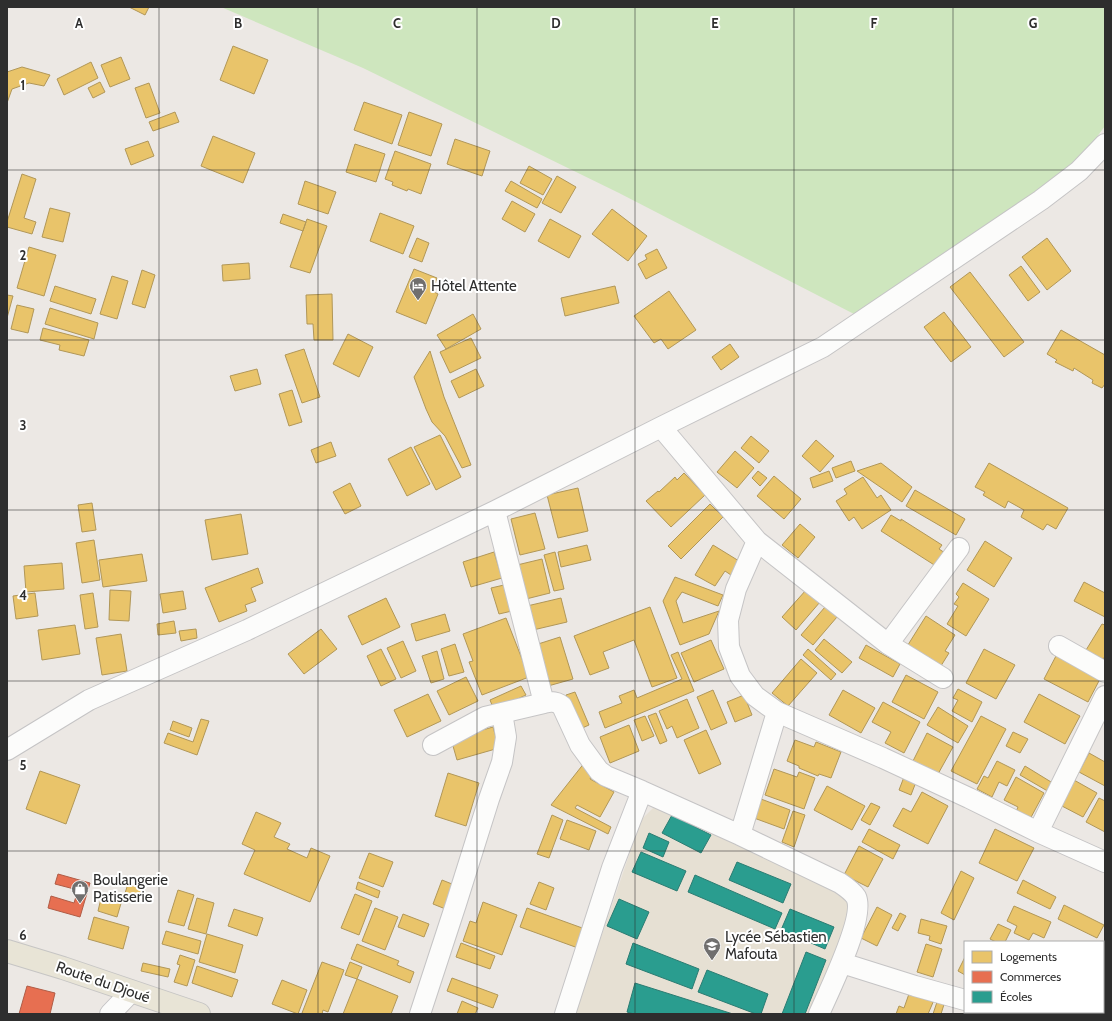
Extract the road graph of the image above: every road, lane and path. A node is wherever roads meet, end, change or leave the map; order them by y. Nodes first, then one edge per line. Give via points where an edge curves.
1 (1105, 144) edge
2 (661, 427) junction
3 (495, 511) junction
4 (757, 541) junction
5 (959, 548) dead end
6 (888, 644) junction
7 (1059, 646) dead end
8 (1105, 672) edge
9 (943, 678) dead end
10 (1105, 696) edge
11 (544, 703) junction
12 (777, 712) junction
13 (502, 713) junction
14 (433, 745) dead end
15 (7, 750) edge
16 (642, 791) junction
17 (1038, 832) junction
18 (740, 835) junction
19 (1105, 862) edge
20 (9, 954) edge
21 (842, 963) junction
22 (132, 991) junction
23 (964, 1000) edge
24 (110, 1014) edge
25 (199, 1014) edge
26 (420, 1014) edge
27 (565, 1014) edge
28 (819, 1014) edge

1 - 2 street via 1079,171 1041,200 824,347
2 - 3 street
2 - 4 street
3 - 11 street
3 - 15 street via 247,630 89,700
4 - 6 street
4 - 12 street via 736,589 728,620 729,647 740,676 755,696
5 - 6 street
6 - 9 street
7 - 8 street
10 - 17 street
11 - 13 street
11 - 16 street via 552,701 562,706 580,745 599,771
12 - 17 street via 883,758
12 - 18 street
13 - 14 street via 485,717
13 - 26 street via 506,737 502,762
16 - 18 street
16 - 27 street via 612,868
17 - 19 street
18 - 21 street via 850,890 856,898 858,909
20 - 22 main road, Route du Djoué via 63,968
21 - 23 street
21 - 28 street
22 - 24 street
22 - 25 main road, Route du Djoué

